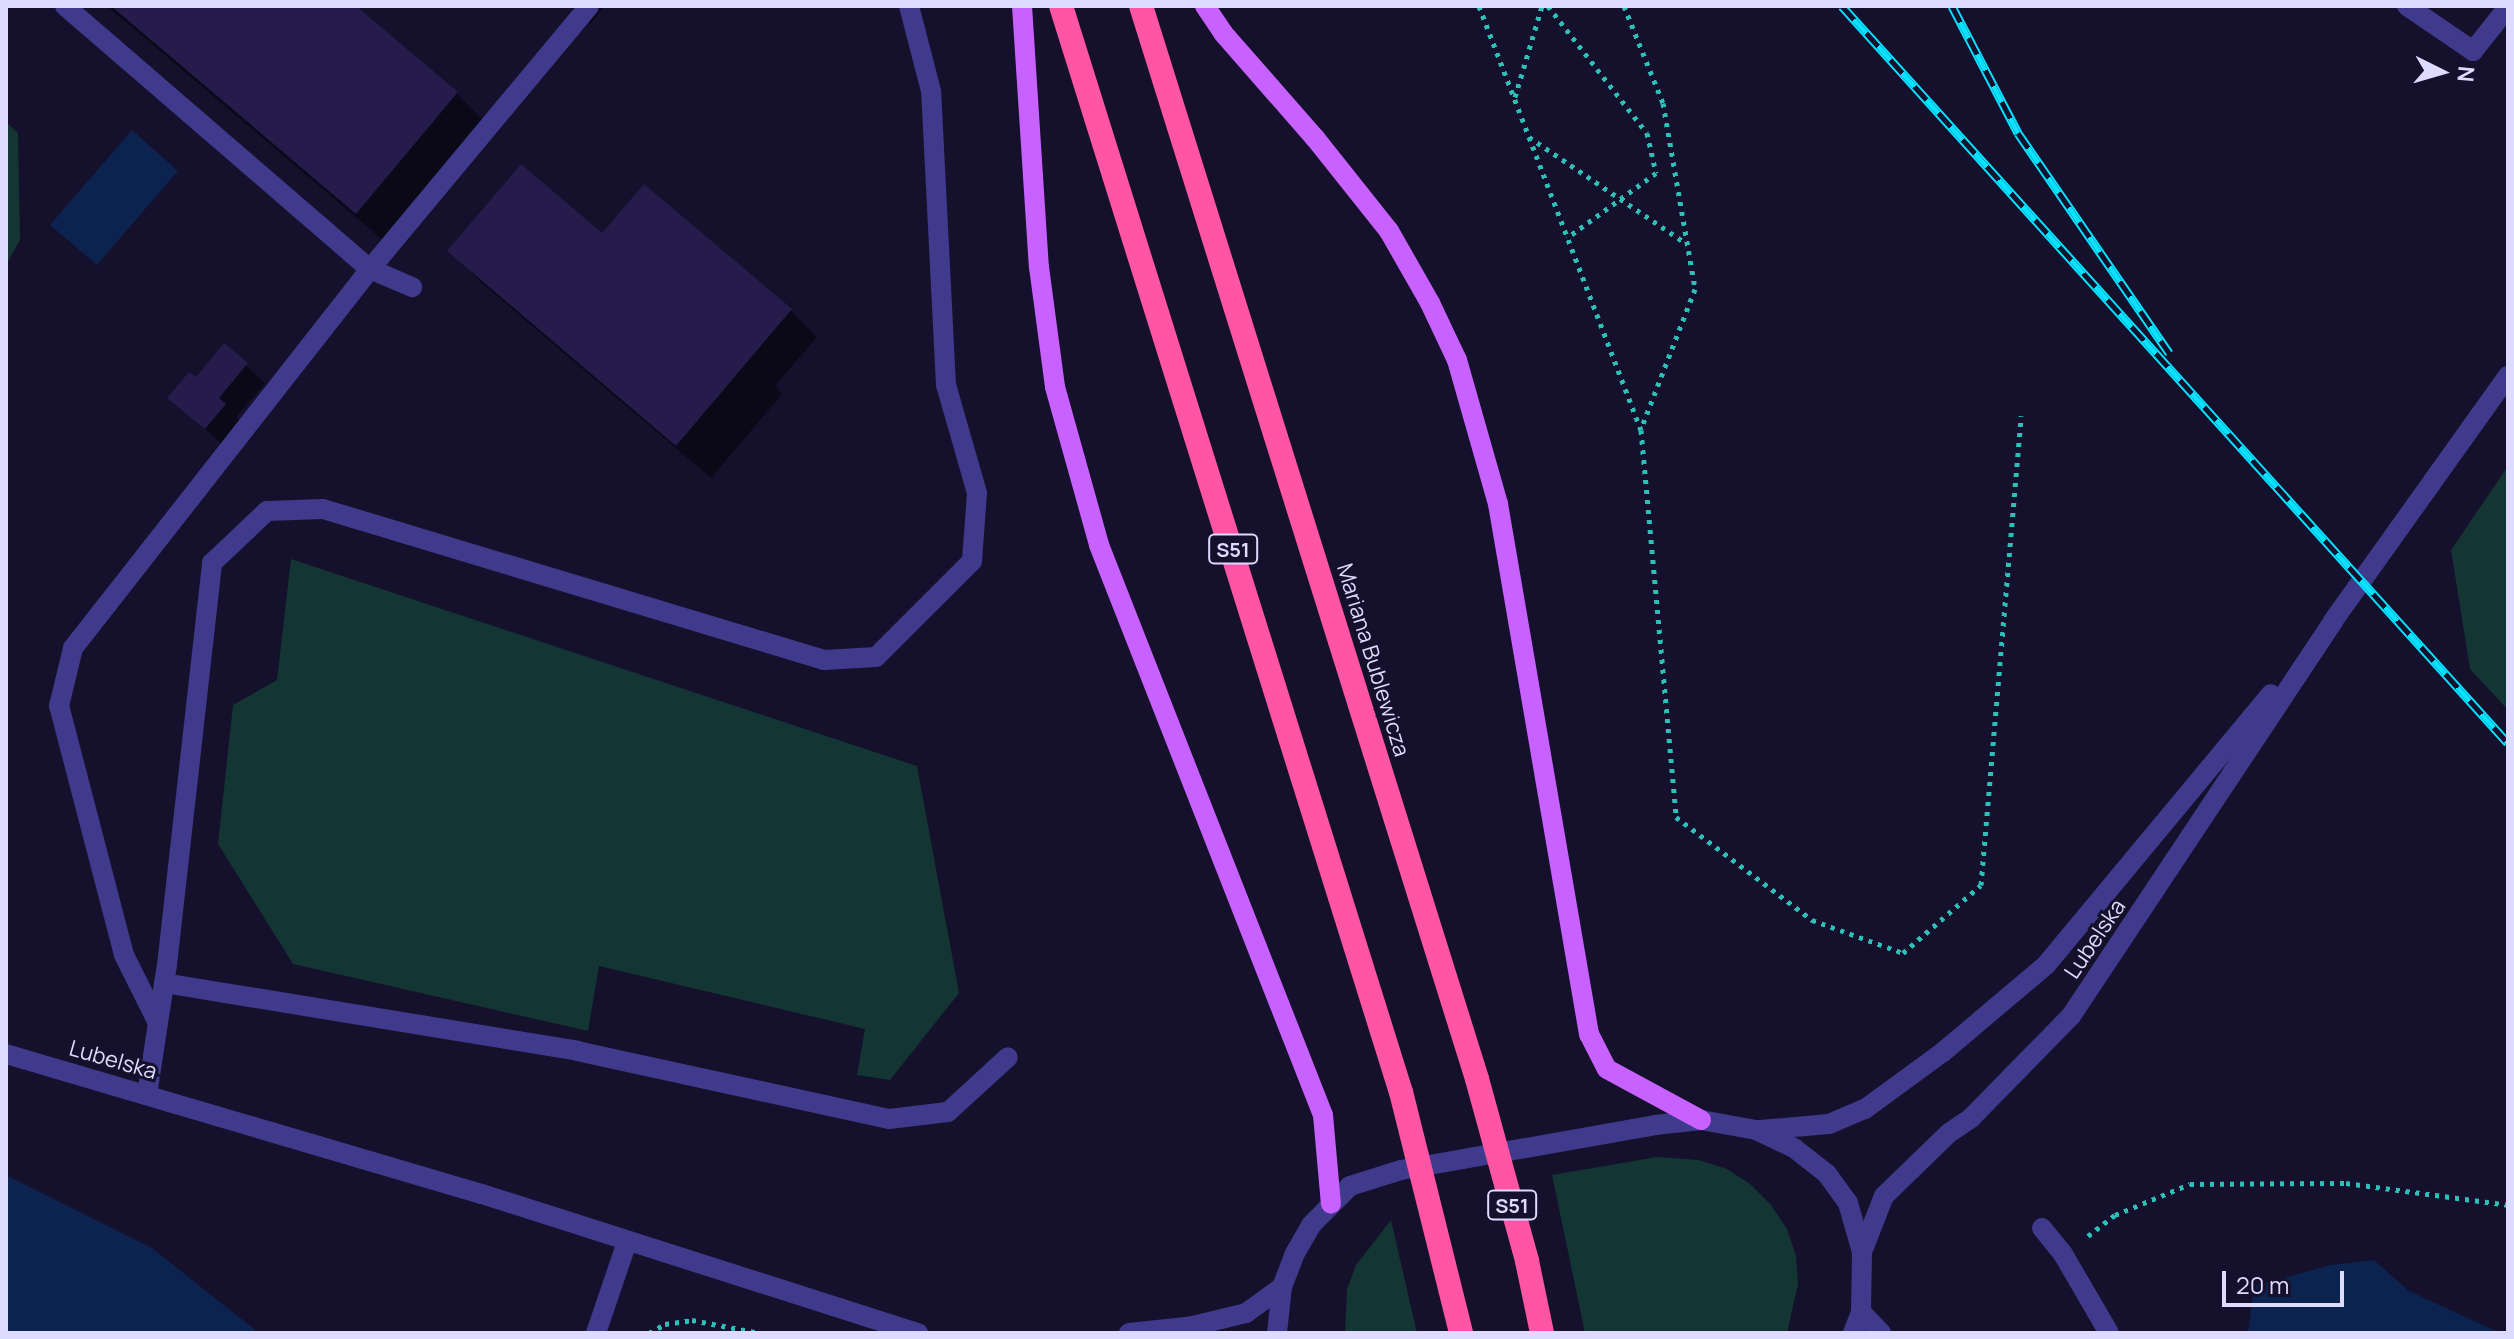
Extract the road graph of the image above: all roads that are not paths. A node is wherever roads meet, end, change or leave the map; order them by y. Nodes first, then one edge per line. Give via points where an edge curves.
1 (65, 6) edge
2 (589, 6) edge
3 (909, 6) edge
4 (1022, 6) edge
5 (1061, 6) edge
6 (1141, 6) edge
7 (1205, 6) edge
8 (2407, 6) edge
9 (2508, 7) edge
10 (370, 269) junction
11 (412, 287) dead end
12 (2508, 376) edge
13 (2333, 621) junction
14 (164, 983) junction
15 (158, 1023) junction
16 (6, 1054) edge
17 (1008, 1057) dead end
18 (147, 1095) junction
19 (1701, 1120) junction
20 (1756, 1130) junction
21 (1331, 1204) junction
22 (2042, 1228) dead end
23 (627, 1242) junction
24 (1862, 1252) junction
25 (1282, 1287) junction
26 (1861, 1312) junction
27 (596, 1333) edge
28 (918, 1333) edge
29 (1129, 1333) edge
30 (1277, 1333) edge
31 (1461, 1333) edge
32 (1542, 1333) edge
33 (1853, 1333) edge
34 (1881, 1333) edge
35 (2109, 1333) edge

1 - 10 street
2 - 10 street
3 - 14 street via 931,91 946,385 977,493 972,561 876,657 824,660 323,509 267,511 212,563
4 - 21 main road via 1039,267 1055,387 1099,545 1323,1115
5 - 31 highway, S51, bridge via 1401,1092
6 - 32 highway, Mariana Bublewicza / S51, bridge via 1477,1079
7 - 19 main road via 1389,231 1457,360 1498,504 1589,1034 1607,1069
8 - 9 street via 2473,51
10 - 11 street
10 - 15 street via 73,648 59,706 124,955
12 - 13 street, Lubelska
13 - 20 street, Lubelska via 2046,965 1865,1109 1829,1124
13 - 24 street, Lubelska via 2071,1016 1971,1118 1884,1196
14 - 15 street
14 - 17 street via 577,1051 889,1119 948,1112
15 - 18 street
16 - 18 street, Lubelska
18 - 23 street, Lubelska
19 - 20 street
19 - 21 street via 1401,1170 1350,1186
20 - 24 street via 1794,1148 1827,1174 1848,1203
21 - 25 street via 1311,1225
22 - 35 street
23 - 27 street
23 - 28 street, Lubelska
24 - 26 street
25 - 29 street via 1246,1313
25 - 30 street
26 - 33 street
26 - 34 street

